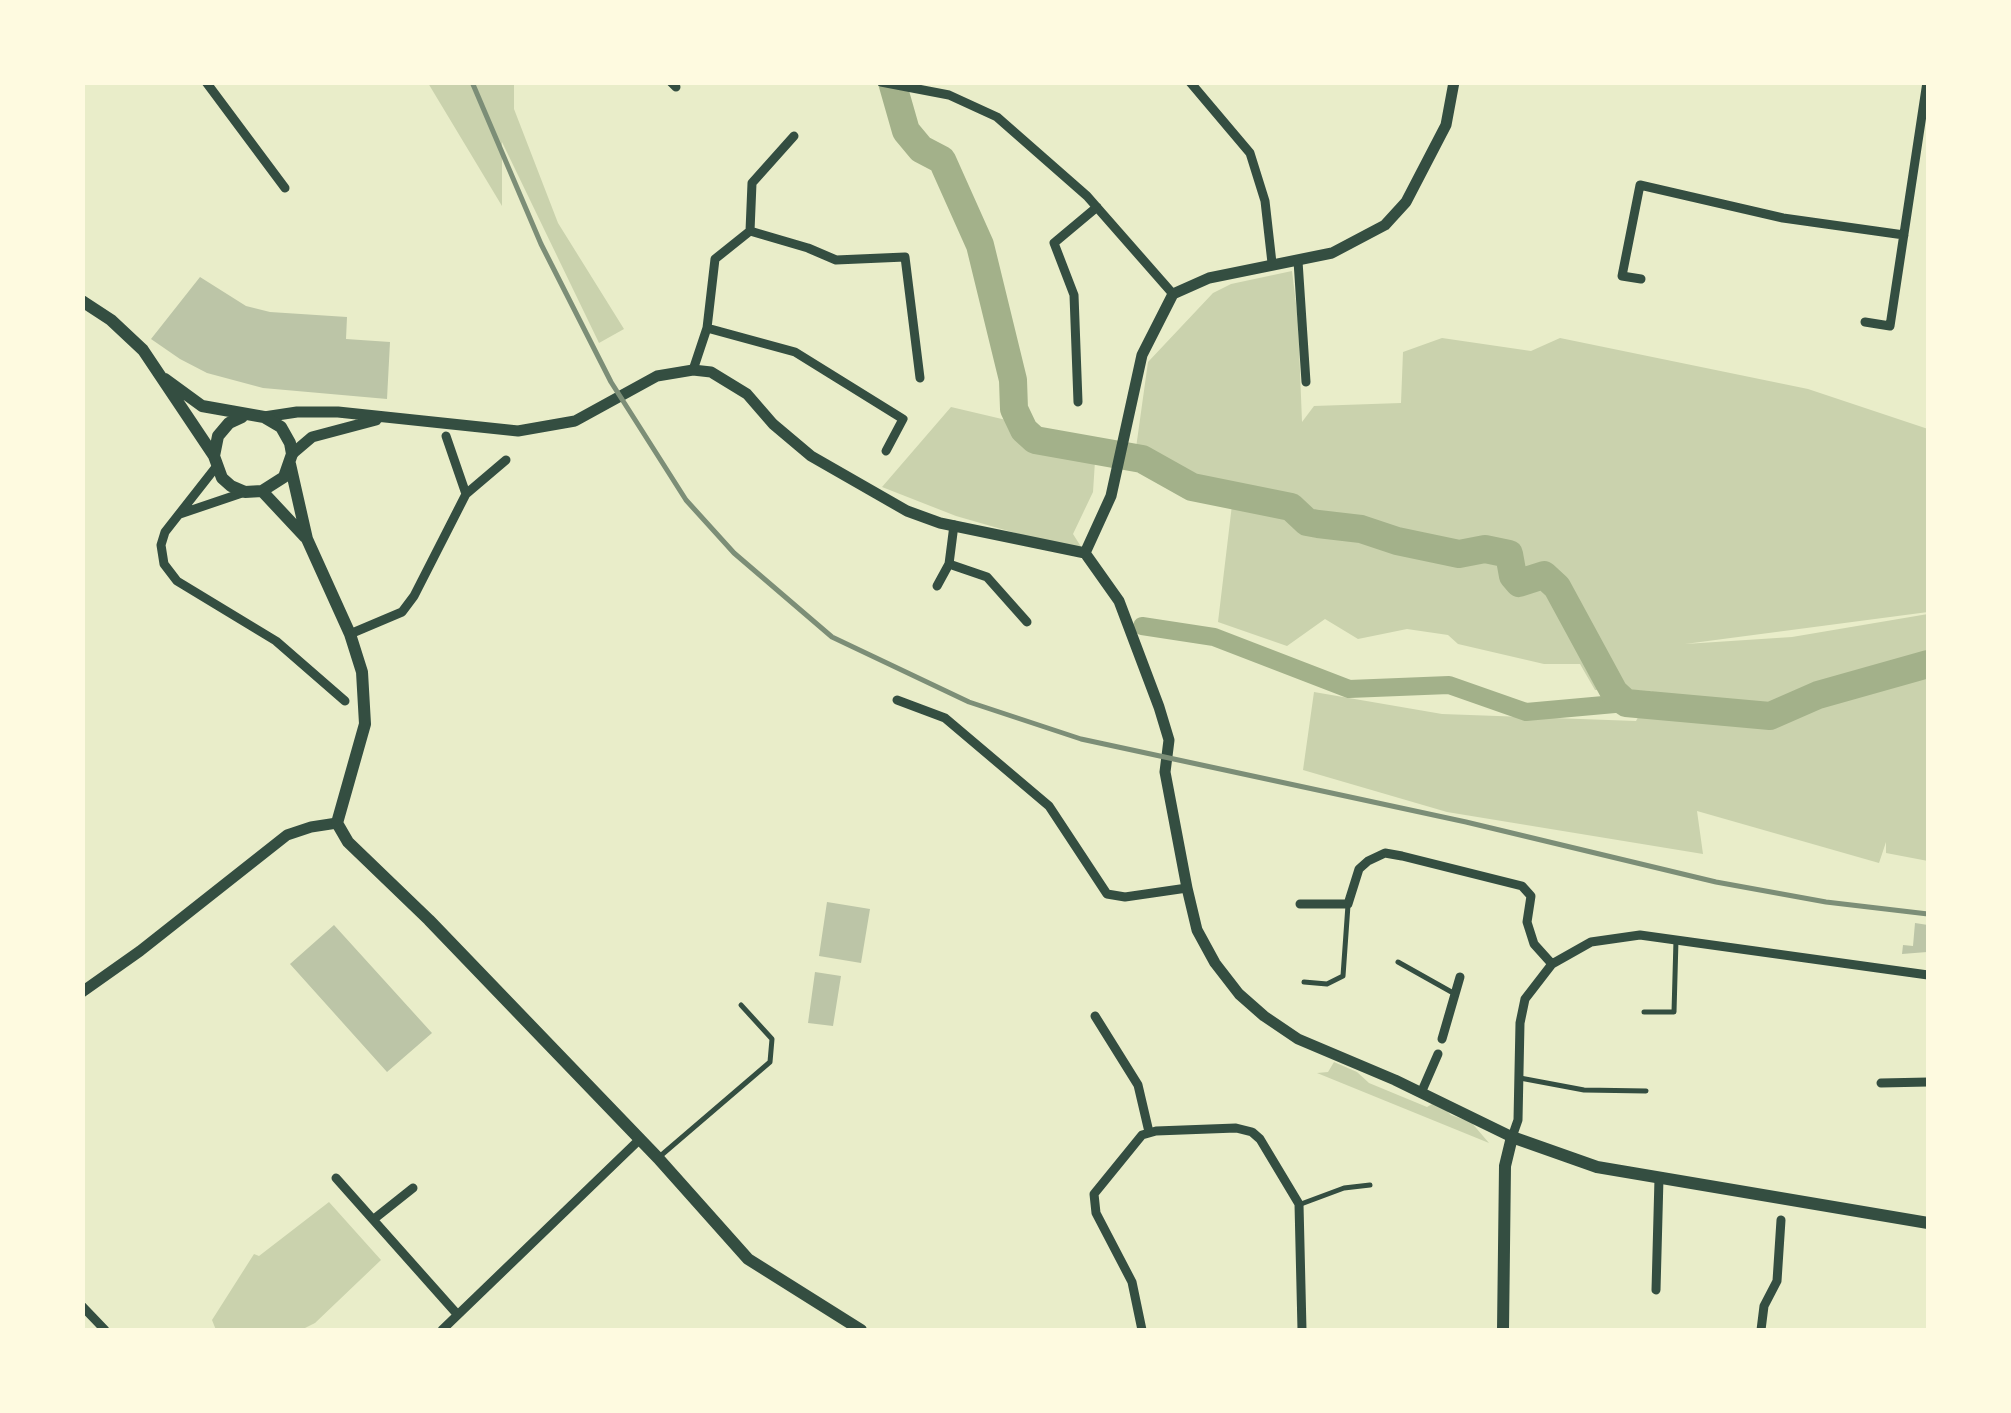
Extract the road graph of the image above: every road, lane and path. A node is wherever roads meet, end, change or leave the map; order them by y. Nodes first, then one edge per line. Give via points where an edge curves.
1 (206, 82) edge
2 (880, 82) edge
3 (1190, 82) edge
4 (1454, 82) edge
5 (1926, 82) edge
6 (794, 136) dead end
7 (285, 188) dead end
8 (1096, 207) junction
9 (750, 231) junction
10 (1904, 235) junction
11 (1298, 261) junction
12 (1272, 263) junction
13 (1641, 279) dead end
14 (1174, 294) junction
15 (82, 301) edge
16 (1865, 322) dead end
17 (708, 328) junction
18 (692, 370) junction
19 (920, 378) dead end
20 (164, 379) junction
21 (1306, 382) dead end
22 (1078, 402) dead end
23 (244, 416) junction
24 (264, 417) junction
25 (385, 418) junction
26 (446, 436) dead end
27 (886, 452) dead end
28 (291, 459) junction
29 (506, 460) dead end
30 (215, 462) junction
31 (244, 492) junction
32 (262, 492) junction
33 (466, 494) junction
34 (178, 514) junction
35 (954, 525) junction
36 (307, 539) junction
37 (1085, 553) junction
38 (949, 564) junction
39 (938, 586) dead end
40 (1027, 622) dead end
41 (350, 634) junction
42 (897, 700) dead end
43 (345, 701) dead end
44 (337, 823) junction
45 (1186, 888) junction
46 (1300, 904) dead end
47 (1348, 904) junction
48 (1676, 940) junction
49 (1398, 962) dead end
50 (1552, 964) junction
51 (1928, 974) edge
52 (1460, 977) dead end
53 (1304, 982) dead end
54 (82, 992) edge
55 (1455, 994) junction
56 (741, 1005) dead end
57 (1644, 1012) dead end
58 (1095, 1016) dead end
59 (1442, 1039) dead end
60 (1438, 1054) dead end
61 (1518, 1078) junction
62 (1881, 1082) dead end
63 (1928, 1082) edge
64 (1646, 1090) dead end
65 (1421, 1093) junction
66 (1149, 1132) junction
67 (1512, 1136) junction
68 (639, 1140) junction
69 (658, 1158) junction
70 (336, 1178) dead end
71 (1659, 1178) junction
72 (1370, 1185) dead end
73 (413, 1188) dead end
74 (1299, 1204) junction
75 (374, 1219) junction
76 (1781, 1220) dead end
77 (1928, 1223) edge
78 (1656, 1290) dead end
79 (82, 1306) edge
80 (457, 1314) junction
81 (105, 1330) edge
82 (442, 1330) edge
83 (861, 1330) edge
84 (1142, 1330) edge
85 (1302, 1330) edge
86 (1503, 1330) edge
87 (1761, 1330) edge

1 - 7 street
2 - 8 street via 949,95 997,117
3 - 12 street via 1250,153
4 - 11 street via 1446,125 1406,202 1385,225 1332,253
5 - 10 street
6 - 9 street via 752,183
8 - 14 street
8 - 22 street via 1054,243 1074,295
9 - 17 street via 715,260
9 - 19 street via 836,260 905,257
10 - 13 street via 1783,218 1640,185 1622,276
10 - 16 street via 1890,326
11 - 12 street
11 - 21 street
12 - 14 street
14 - 37 street via 1142,355 1112,496
15 - 20 main road via 143,350
17 - 18 street
17 - 27 street via 795,352 904,419
18 - 25 street via 657,376 550,428
18 - 35 street via 734,383 811,456 875,495
20 - 23 main road via 202,406
20 - 30 main road
23 - 24 main road
23 - 30 main road via 218,436
24 - 25 street via 338,412
24 - 28 main road via 281,427
25 - 28 street via 312,437
26 - 33 street
28 - 32 main road via 284,477
28 - 36 main road
29 - 33 street
30 - 31 main road via 231,486
30 - 34 street
31 - 32 main road
31 - 34 street
32 - 36 main road
33 - 41 street via 402,612
34 - 43 street via 160,546 177,581 276,640
35 - 37 street
35 - 38 street
36 - 41 main road
37 - 45 street via 1119,601 1169,740 1165,772
38 - 39 street
38 - 40 street via 987,576
41 - 44 main road via 362,672 365,724
42 - 45 street via 944,718 1049,806 1107,894 1125,898
44 - 54 street via 287,836
44 - 68 main road via 348,842
45 - 65 street via 1208,952 1264,1016
46 - 47 street
47 - 50 street via 1359,869 1385,853 1522,886 1531,896 1527,922 1534,944
47 - 53 lane via 1343,976 1327,984
48 - 50 street via 1606,938
48 - 51 street
48 - 57 lane via 1674,1012
49 - 55 lane
50 - 61 street via 1521,1010
52 - 55 street
55 - 59 street
56 - 69 lane via 772,1039 770,1062
58 - 66 street via 1138,1086
60 - 65 street
61 - 64 lane via 1584,1090
61 - 67 street
62 - 63 street
65 - 67 street
66 - 74 street via 1252,1132
66 - 84 street via 1106,1175 1093,1202 1132,1282
67 - 71 main road via 1576,1162
67 - 86 main road via 1505,1166
68 - 69 main road
68 - 80 street
69 - 83 main road via 748,1259
70 - 75 street
71 - 77 main road
71 - 78 street
72 - 74 lane
73 - 75 street
74 - 85 street
75 - 80 street
76 - 87 street via 1777,1281
79 - 81 street
80 - 82 street

